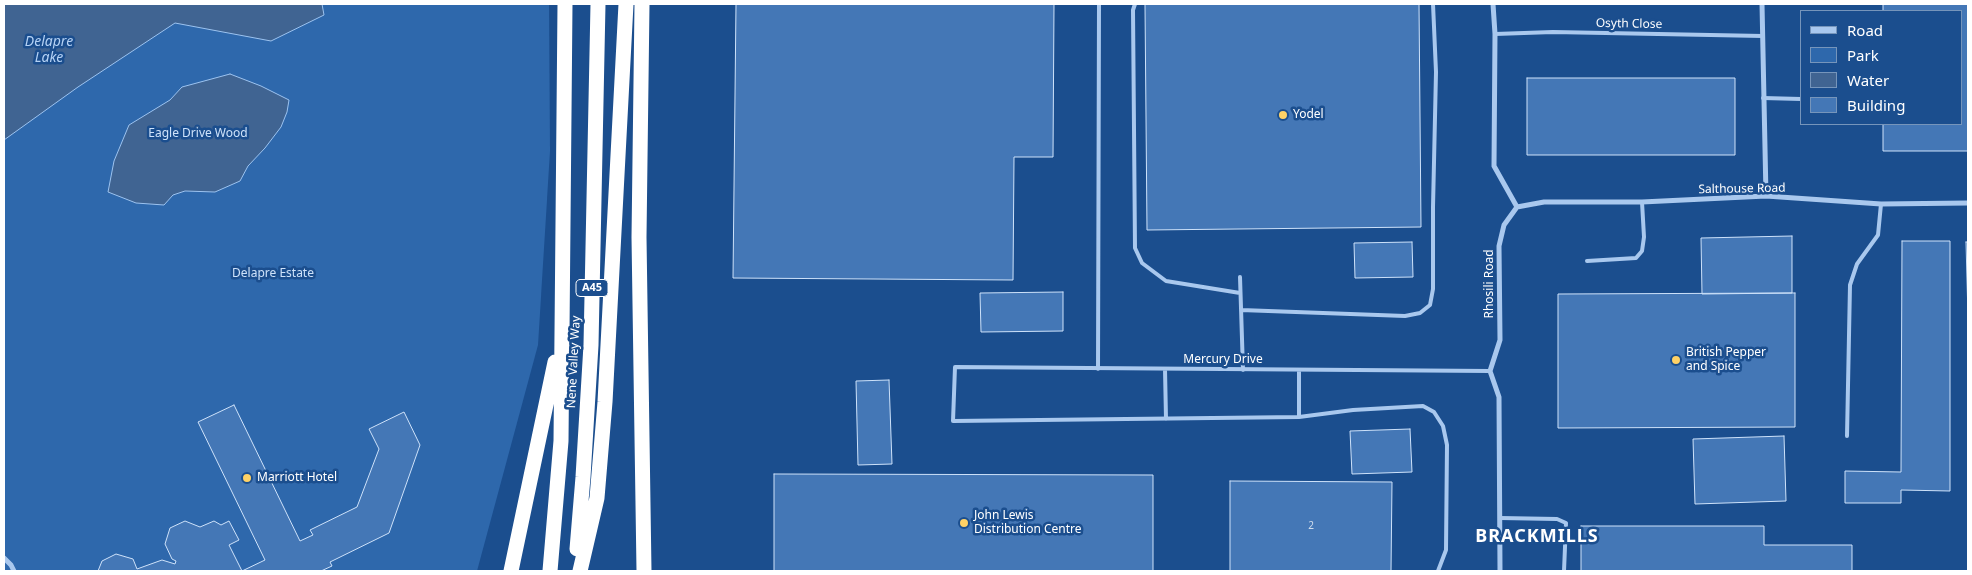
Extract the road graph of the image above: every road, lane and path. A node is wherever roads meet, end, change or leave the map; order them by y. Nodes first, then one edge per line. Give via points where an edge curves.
1 (565, 4) edge
2 (598, 4) edge
3 (626, 4) edge
4 (642, 4) edge
5 (1099, 4) edge
6 (1135, 4) edge
7 (1433, 4) edge
8 (1493, 4) edge
9 (1762, 4) edge
10 (1495, 34) junction
11 (1763, 36) junction
12 (1763, 98) junction
13 (1800, 99) edge
14 (1766, 196) junction
15 (1642, 202) junction
16 (1968, 203) edge
17 (1880, 204) junction
18 (1517, 207) junction
19 (1587, 260) dead end
20 (1240, 276) dead end
21 (1240, 293) junction
22 (1241, 310) junction
23 (561, 332) junction
24 (1098, 368) junction
25 (1165, 369) junction
26 (1243, 370) junction
27 (1299, 370) junction
28 (1490, 372) junction
29 (1299, 417) junction
30 (1166, 419) junction
31 (1847, 436) dead end
32 (1500, 518) junction
33 (4, 558) edge
34 (14, 571) edge
35 (511, 571) edge
36 (550, 571) edge
37 (575, 571) edge
38 (580, 571) edge
39 (644, 571) edge
40 (1438, 571) edge
41 (1500, 571) edge
42 (1564, 571) edge

1 - 23 highway, Nene Valley Way / A45
2 - 37 highway, Nene Valley Way / A45 via 591,345
3 - 38 highway via 606,402 597,498
4 - 39 highway via 639,237
5 - 24 lane
6 - 21 lane via 1135,248 1142,262 1166,281
7 - 22 lane via 1436,72 1433,289 1430,305 1420,313 1405,316
8 - 10 street
9 - 11 street
10 - 11 lane, Osyth Close
10 - 18 street via 1494,166
11 - 12 street
12 - 13 lane
12 - 14 street
14 - 15 street, Salthouse Road
14 - 17 street, Salthouse Road
15 - 18 street, Salthouse Road via 1544,202
15 - 19 lane via 1644,237 1642,251 1636,258
16 - 17 street, Salthouse Road
17 - 31 lane via 1878,235 1857,264 1850,285
18 - 28 street, Rhosili Road via 1504,225 1499,246 1500,340
20 - 21 lane
21 - 22 lane
22 - 26 lane
23 - 35 highway
23 - 36 highway, Nene Valley Way / A45 via 561,441
24 - 25 lane, Mercury Drive
24 - 30 lane, Mercury Drive via 955,367 952,421
25 - 26 lane, Mercury Drive
25 - 30 lane
26 - 27 lane, Mercury Drive
27 - 28 lane, Mercury Drive
27 - 29 lane
28 - 32 street via 1499,397
29 - 30 lane
29 - 40 lane via 1423,406 1434,412 1447,445 1446,550
32 - 41 street
32 - 42 lane via 1557,519 1566,523
33 - 34 street

